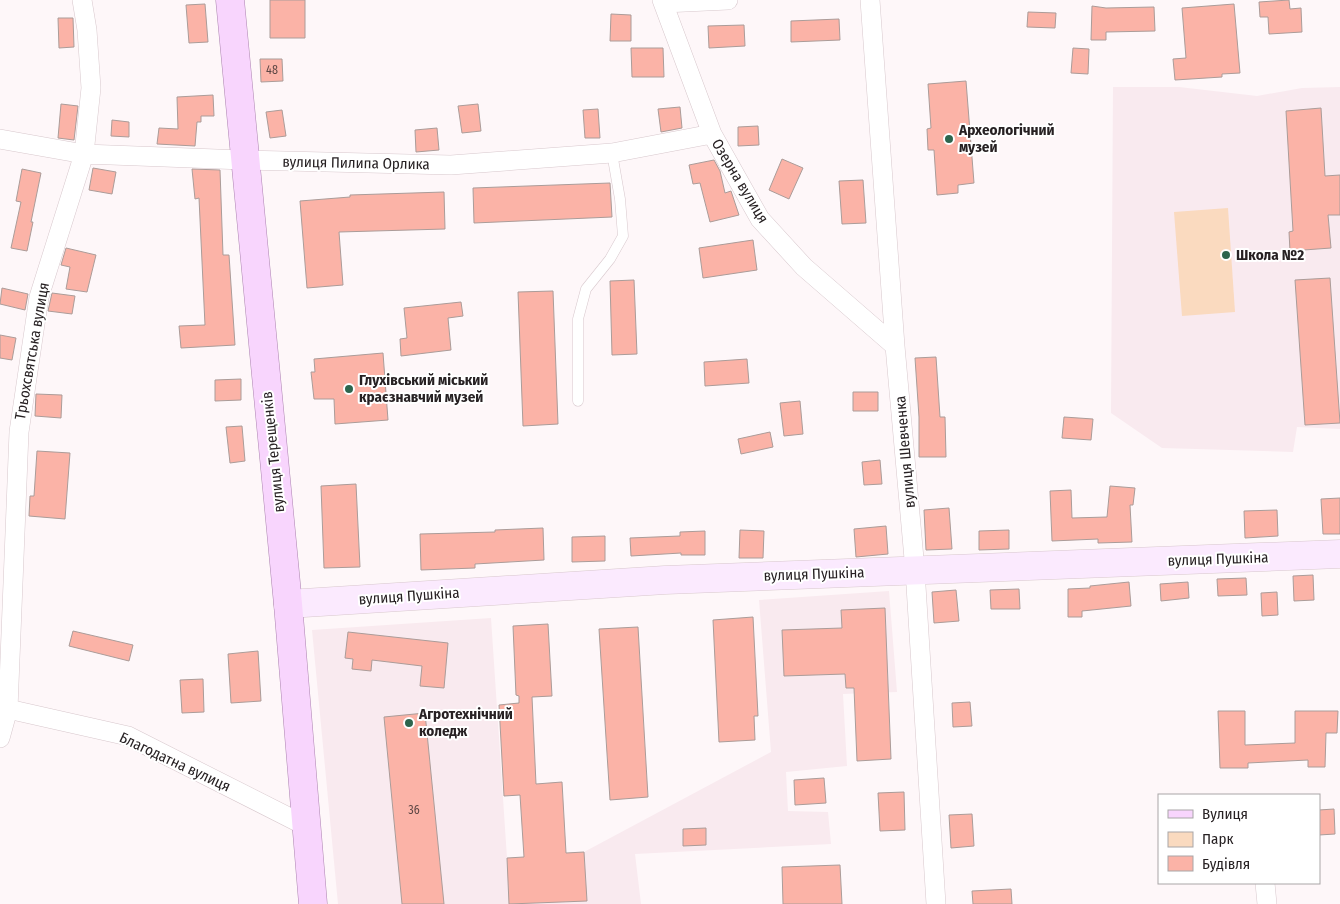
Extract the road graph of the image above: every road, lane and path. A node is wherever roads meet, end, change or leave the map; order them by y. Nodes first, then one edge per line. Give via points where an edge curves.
1 (82, 0) edge
2 (230, 0) edge
3 (728, 0) edge
4 (870, 0) edge
5 (663, 2) edge
6 (712, 134) junction
7 (0, 139) edge
8 (612, 153) junction
9 (84, 154) junction
10 (244, 160) junction
11 (895, 346) junction
12 (578, 401) dead end
13 (1340, 554) edge
14 (915, 570) junction
15 (288, 604) junction
16 (4, 707) edge
17 (0, 738) edge
18 (306, 826) junction
19 (1265, 884) edge
20 (313, 904) edge
21 (936, 904) edge
22 (1267, 904) edge

1 - 9 street, Трьохсвятська вулиця via 91,88
2 - 10 main road, вулиця Терещенків
3 - 5 street
4 - 11 street, вулиця Шевченка
5 - 6 street, Озерна вулиця
6 - 8 street, вулиця Пилипа Орлика
6 - 11 street, Озерна вулиця via 760,219 804,267
7 - 9 street, вулиця Пилипа Орлика
8 - 10 street, вулиця Пилипа Орлика via 451,165
8 - 12 lane via 623,236 610,259 586,289 578,319
9 - 10 street, вулиця Пилипа Орлика
9 - 16 street, Трьохсвятська вулиця via 39,297 19,432
10 - 15 main road, вулиця Терещенків
11 - 14 street, вулиця Шевченка
13 - 14 street, вулиця Пушкіна
14 - 15 street, вулиця Пушкіна via 664,580
14 - 21 street, вулиця Шевченка
15 - 18 main road, вулиця Терещенків
16 - 17 street
16 - 18 street, Благодатна вулиця via 128,736
18 - 20 main road, вулиця Терещенків
19 - 22 street

